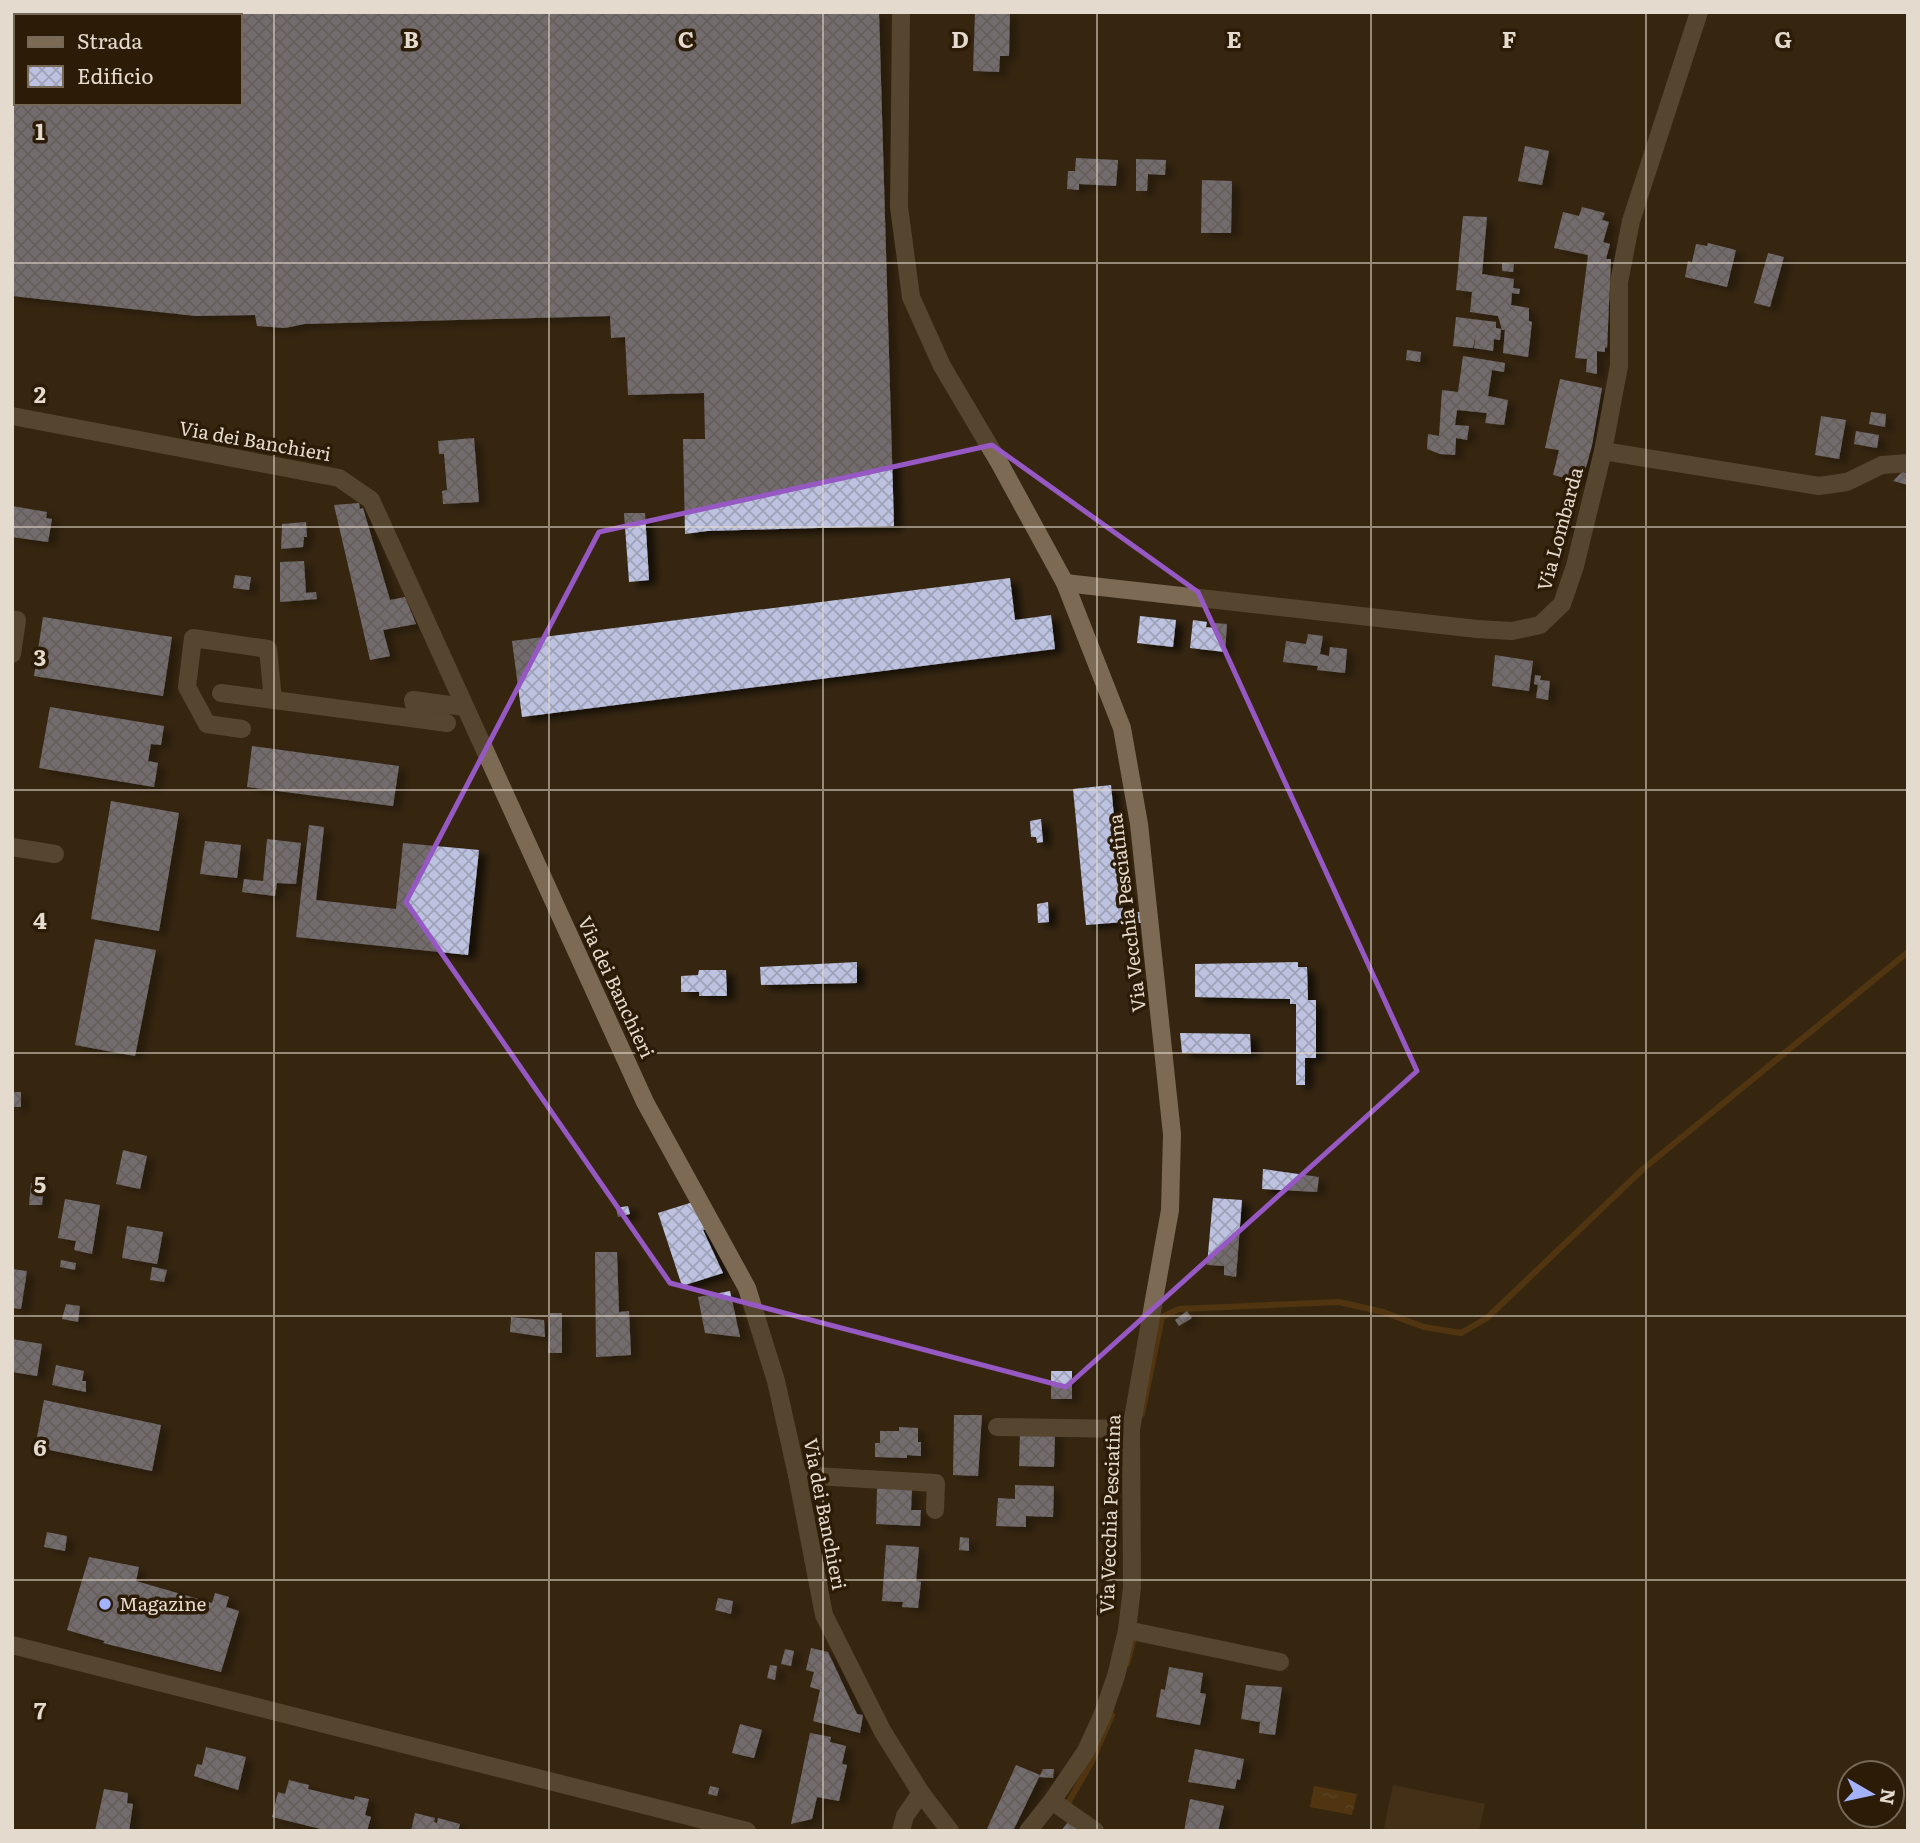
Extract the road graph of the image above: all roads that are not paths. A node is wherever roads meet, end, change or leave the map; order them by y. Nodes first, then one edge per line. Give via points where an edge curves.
1 (901, 12) edge
2 (1699, 12) edge
3 (12, 416) edge
4 (1603, 452) junction
5 (1908, 463) edge
6 (1065, 583) junction
7 (12, 619) edge
8 (12, 654) edge
9 (221, 693) dead end
10 (273, 700) junction
11 (465, 706) junction
12 (418, 719) junction
13 (447, 723) dead end
14 (242, 729) dead end
15 (12, 847) edge
16 (55, 853) dead end
17 (997, 1427) dead end
18 (1130, 1429) junction
19 (797, 1475) junction
20 (935, 1510) dead end
21 (1133, 1632) junction
22 (12, 1645) edge
23 (1280, 1662) dead end
24 (920, 1793) junction
25 (1052, 1801) junction
26 (747, 1831) edge
27 (901, 1831) edge
28 (950, 1831) edge
29 (1028, 1831) edge
30 (1095, 1831) edge

1 - 6 street, Via Vecchia Pesciatina via 899,207 911,298 942,366
2 - 4 street, Via Lombarda via 1631,220 1619,282 1619,366
3 - 11 street, Via dei Banchieri via 339,478 371,500
4 - 5 street via 1819,486 1847,482 1882,465
4 - 6 street, Via Lombarda via 1562,604 1540,625 1512,631 1477,629
6 - 18 street, Via Vecchia Pesciatina via 1122,728 1139,824 1172,1134 1170,1210
7 - 8 street via 17,620
9 - 10 street
10 - 12 street
10 - 14 street via 268,649 193,638 187,687 207,724
11 - 12 street via 413,701
11 - 19 street, Via dei Banchieri via 645,1102 747,1287 776,1381
12 - 13 street
15 - 16 street
17 - 18 street
18 - 21 street, Via Vecchia Pesciatina
19 - 20 street via 936,1483
19 - 24 street, Via dei Banchieri via 824,1615 883,1732
21 - 23 street
21 - 25 street, Via Vecchia Pesciatina via 1086,1751
22 - 26 street
24 - 27 street
24 - 28 street, Via dei Banchieri
25 - 29 street, Via Vecchia Pesciatina
25 - 30 street

